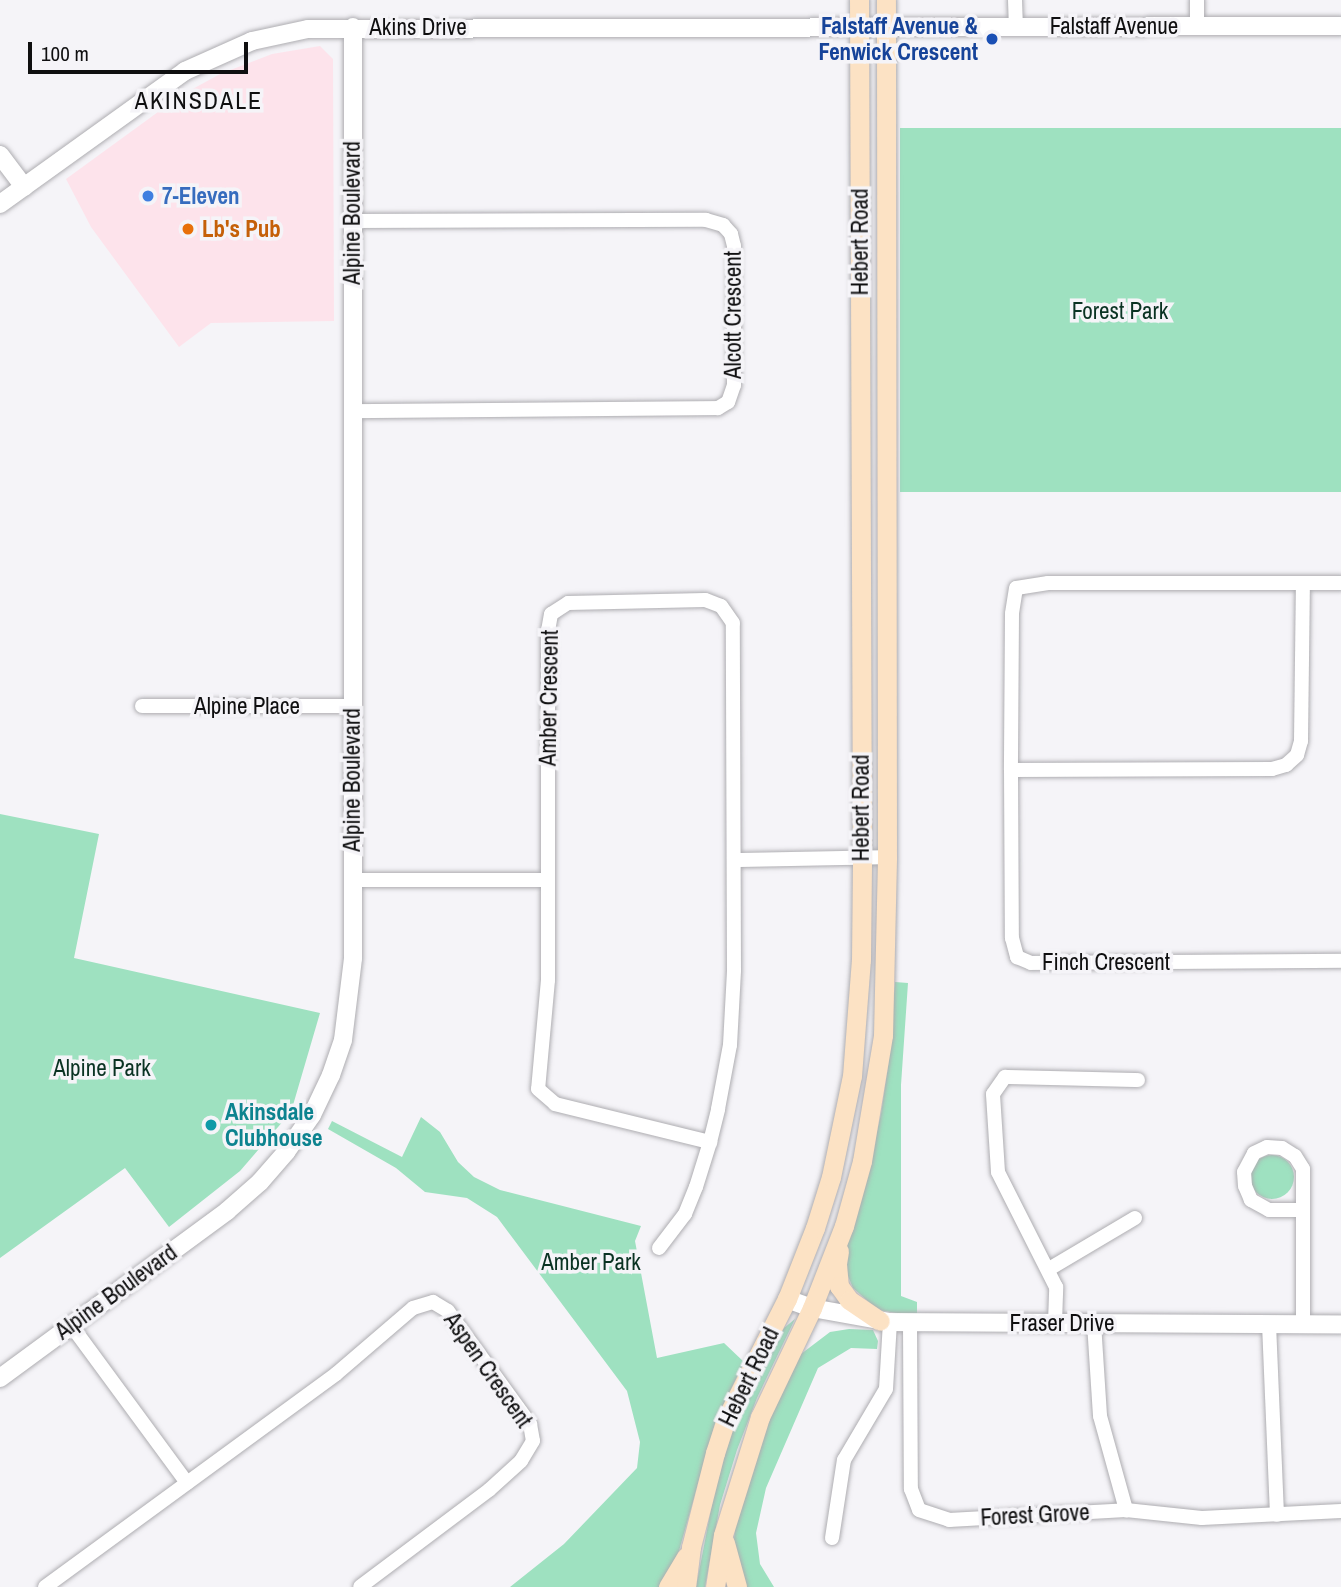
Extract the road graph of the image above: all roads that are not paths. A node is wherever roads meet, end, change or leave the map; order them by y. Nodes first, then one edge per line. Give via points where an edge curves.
1 (859, 0) edge
2 (886, 0) edge
3 (1016, 0) edge
4 (1197, 0) edge
5 (859, 26) junction
6 (886, 26) junction
7 (1016, 26) junction
8 (1197, 26) junction
9 (1341, 26) edge
10 (353, 27) junction
11 (0, 155) edge
12 (24, 187) junction
13 (0, 204) edge
14 (351, 221) junction
15 (352, 411) junction
16 (1303, 583) junction
17 (1341, 583) edge
18 (142, 706) dead end
19 (351, 706) junction
20 (1010, 770) junction
21 (887, 857) junction
22 (862, 858) junction
23 (734, 860) junction
24 (353, 880) junction
25 (547, 880) junction
26 (1341, 961) edge
27 (1138, 1080) dead end
28 (710, 1142) junction
29 (1301, 1210) junction
30 (1135, 1218) dead end
31 (844, 1226) junction
32 (659, 1248) dead end
33 (1049, 1269) junction
34 (787, 1299) junction
35 (812, 1308) junction
36 (885, 1321) junction
37 (911, 1323) junction
38 (1055, 1323) junction
39 (1094, 1323) junction
40 (1269, 1324) junction
41 (1303, 1324) junction
42 (1341, 1324) edge
43 (71, 1325) junction
44 (0, 1378) edge
45 (187, 1483) junction
46 (1126, 1510) junction
47 (1341, 1511) edge
48 (1277, 1515) junction
49 (723, 1535) junction
50 (832, 1538) dead end
51 (691, 1547) junction
52 (45, 1587) edge
53 (360, 1587) edge
54 (668, 1587) edge
55 (686, 1587) edge
56 (715, 1587) edge
57 (737, 1587) edge

1 - 5 main road, Hebert Road
2 - 6 main road, Hebert Road
3 - 7 street
4 - 8 street
5 - 6 street, Akins Drive
5 - 10 street, Akins Drive
5 - 22 main road, Hebert Road
6 - 7 street, Falstaff Avenue
6 - 21 main road, Hebert Road
7 - 8 street, Falstaff Avenue
8 - 9 street, Falstaff Avenue
10 - 12 street, Akins Drive via 272,35 208,58
10 - 14 street, Alpine Boulevard
11 - 12 street
12 - 13 street, Akins Drive
14 - 15 street, Alpine Boulevard
14 - 15 street, Alcott Crescent via 706,220 723,225 734,246 734,385 728,402 718,408
15 - 19 street, Alpine Boulevard
16 - 17 street, Finch Crescent
16 - 20 street via 1301,741 1297,755 1286,765 1272,769
16 - 20 street, Finch Crescent via 1048,583 1016,588
18 - 19 street, Alpine Place
19 - 24 street, Alpine Boulevard
20 - 26 street, Finch Crescent via 1012,938 1017,957 1031,963
21 - 22 street
21 - 31 main road, Hebert Road via 883,1035 862,1161
22 - 23 street
22 - 34 main road, Hebert Road via 861,960 852,1076 831,1177
23 - 25 street, Amber Crescent via 734,631 728,611 705,600 576,601 556,609 549,623
23 - 28 street, Amber Crescent via 732,1024
24 - 25 street
24 - 43 street, Alpine Boulevard via 352,987 343,1040 331,1076 302,1130 244,1196
25 - 28 street, Amber Crescent via 547,997 537,1074 541,1095 555,1104
27 - 33 street via 1005,1077 993,1094 998,1172
28 - 32 street, Amber Crescent via 688,1207
29 - 29 street via 1304,1176 1295,1156 1275,1146 1254,1153 1244,1179 1251,1200 1269,1210
29 - 41 street
30 - 33 street
31 - 35 main road, Hebert Road
31 - 36 main road via 837,1264 839,1286 849,1300
33 - 38 street via 1056,1287
34 - 35 street, Fraser Drive
34 - 51 main road, Hebert Road via 726,1419
35 - 36 street, Fraser Drive
35 - 49 main road, Hebert Road via 760,1417
36 - 37 street, Fraser Drive
36 - 50 street via 886,1389 844,1460
37 - 38 street, Fraser Drive
37 - 46 street, Forest Grove via 911,1489 919,1510 949,1520
38 - 39 street, Fraser Drive
39 - 40 street, Fraser Drive
39 - 46 street via 1100,1416
40 - 41 street, Fraser Drive
40 - 48 street
41 - 42 street, Fraser Drive
43 - 44 street, Alpine Boulevard
43 - 45 street
45 - 52 street, Aspen Crescent
45 - 53 street, Aspen Crescent via 347,1366 413,1308 438,1303 530,1424 533,1441 522,1461 489,1490
46 - 48 street, Forest Grove via 1202,1518
47 - 48 street, Forest Grove
49 - 56 main road, Hebert Road
49 - 57 main road
51 - 54 main road
51 - 55 main road, Hebert Road

